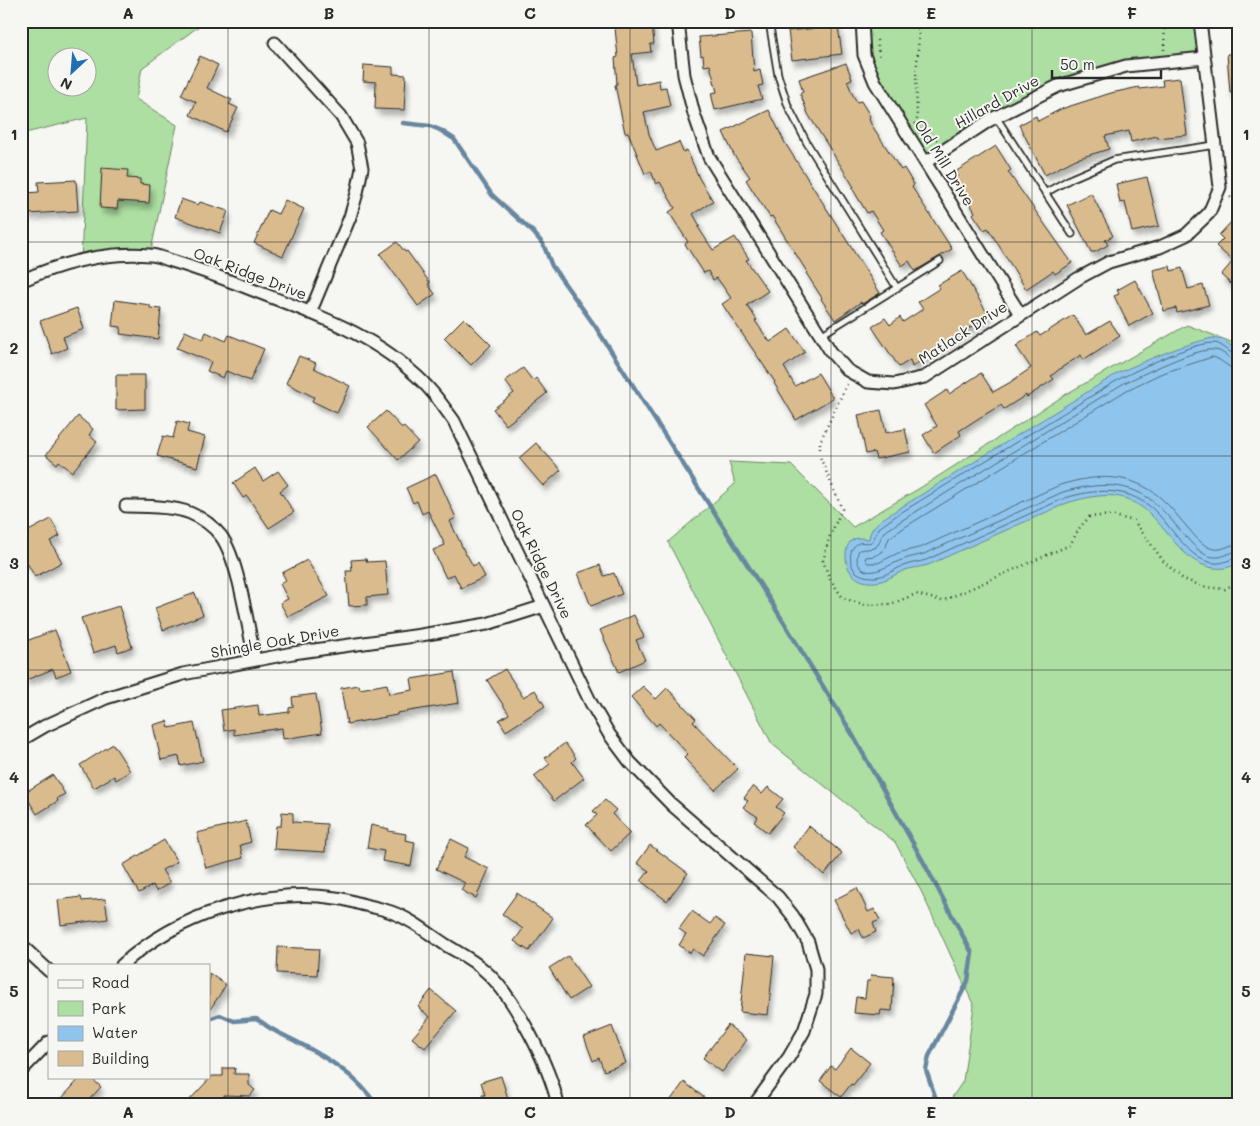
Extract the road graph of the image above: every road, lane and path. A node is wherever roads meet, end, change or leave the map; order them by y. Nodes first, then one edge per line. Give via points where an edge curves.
1 (678, 21) edge
2 (769, 21) edge
3 (862, 21) edge
4 (918, 21) edge
5 (1165, 21) edge
6 (1200, 21) edge
7 (877, 38) dead end
8 (275, 43) dead end
9 (1172, 49) dead end
10 (1164, 50) junction
11 (1156, 51) dead end
12 (1204, 58) junction
13 (881, 63) dead end
14 (910, 117) dead end
15 (996, 117) junction
16 (915, 125) junction
17 (918, 130) dead end
18 (922, 136) dead end
19 (940, 136) dead end
20 (1215, 145) junction
21 (926, 162) junction
22 (1045, 193) junction
23 (1072, 234) dead end
24 (940, 261) dead end
25 (21, 281) edge
26 (897, 288) junction
27 (310, 313) junction
28 (1020, 314) junction
29 (821, 335) junction
30 (847, 370) junction
31 (126, 506) dead end
32 (1239, 581) edge
33 (544, 606) junction
34 (255, 660) junction
35 (21, 740) edge
36 (21, 945) edge
37 (123, 964) edge
38 (48, 970) edge
39 (48, 1043) edge
40 (21, 1071) edge
41 (558, 1105) edge
42 (754, 1105) edge

1 - 29 street, Matlack Drive via 684,76 709,157
2 - 26 lane via 778,75 788,106 807,143
3 - 21 street, Old Mill Drive via 864,54 875,82
4 - 16 path
5 - 10 path
6 - 12 street, Matlack Drive
7 - 13 path
8 - 27 street via 341,116 357,143 362,168 350,218
9 - 10 path
10 - 11 path
12 - 15 street, Hillard Drive via 1126,66 1058,86
12 - 20 street, Matlack Drive
14 - 16 path
15 - 21 street, Hillard Drive
15 - 22 lane
16 - 17 path
18 - 19 path via 929,140
20 - 22 lane via 1114,160
20 - 28 street, Matlack Drive via 1220,187 1209,213 1186,235 1160,247 1109,262
21 - 28 street, Old Mill Drive
22 - 23 lane
24 - 26 lane
25 - 27 street, Oak Ridge Drive via 78,260 128,254 152,255 201,269
26 - 29 lane
27 - 33 street, Oak Ridge Drive via 377,346 412,371 433,393 454,420
28 - 30 street, Matlack Drive via 925,377 894,384 868,382
29 - 30 street, Matlack Drive
30 - 32 path via 848,382 842,400 820,442 820,457 842,509 823,561 830,580 843,598 865,605 891,604 916,594 942,601 1070,545 1090,517 1111,515 1134,521 1164,562 1183,579 1205,587 1225,588
31 - 34 street via 189,512 210,524 221,536 240,589
33 - 34 street, Shingle Oak Drive via 487,624
33 - 42 street, Oak Ridge Drive via 591,703 630,762 671,804 778,897 794,916 808,942 816,969 816,994 804,1031
34 - 35 street, Shingle Oak Drive via 183,674 106,698
36 - 38 street
37 - 41 street via 138,950 187,921 258,899 336,898 390,911 484,970 502,987 538,1050
39 - 40 street

